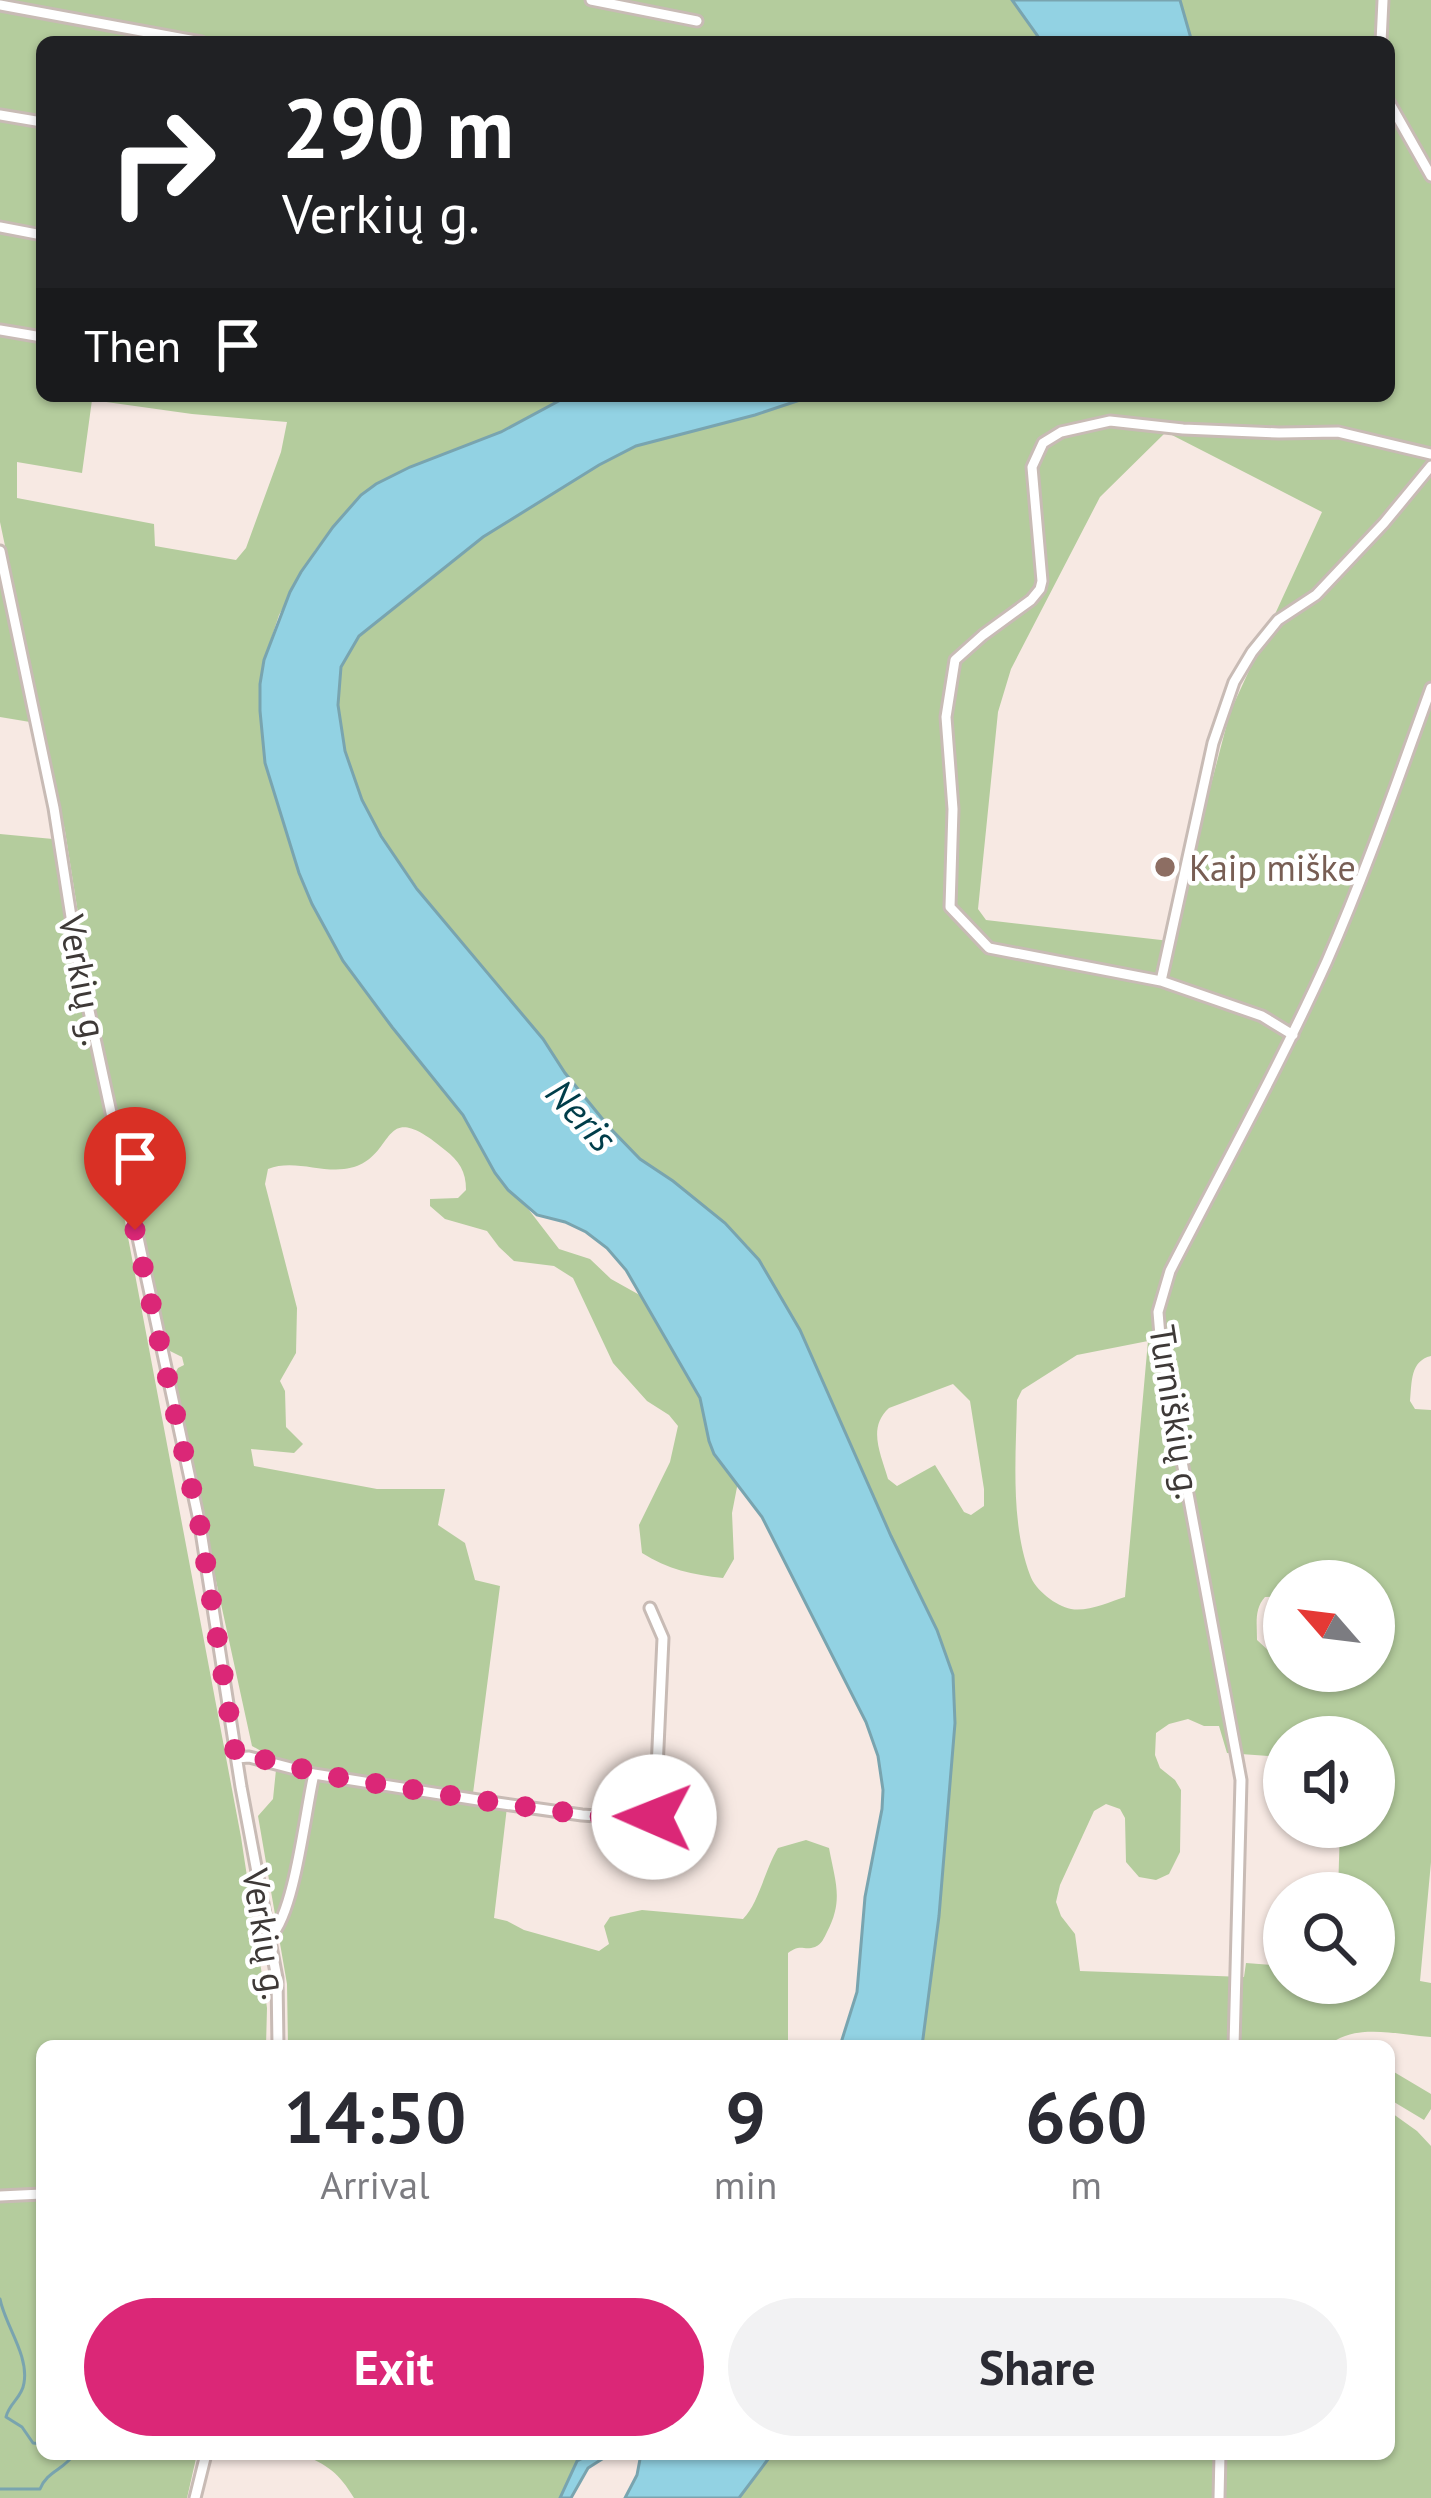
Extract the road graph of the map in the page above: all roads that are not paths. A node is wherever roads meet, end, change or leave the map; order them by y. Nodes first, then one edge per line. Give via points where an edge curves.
1 (591, 0) edge
2 (1383, 0) edge
3 (0, 5) edge
4 (697, 21) dead end
5 (168, 36) edge
6 (1381, 36) edge
7 (1395, 113) edge
8 (0, 115) edge
9 (36, 121) edge
10 (1431, 176) edge
11 (0, 227) edge
12 (36, 234) edge
13 (0, 330) edge
14 (36, 337) edge
15 (1431, 454) edge
16 (1431, 466) edge
17 (0, 551) edge
18 (1431, 688) edge
19 (1161, 981) junction
20 (1293, 1035) junction
21 (650, 1608) dead end
22 (236, 1758) junction
23 (314, 1774) junction
24 (271, 1936) junction
25 (278, 2040) edge
26 (1234, 2040) edge
27 (36, 2194) edge
28 (0, 2196) edge
29 (204, 2460) edge
30 (1220, 2460) edge
31 (195, 2498) edge
32 (1219, 2498) edge

1 - 4 street
2 - 6 street
3 - 5 street
7 - 10 street
8 - 9 street
11 - 12 street
13 - 14 street
15 - 19 street via 1338,432 1110,421 1060,432 1039,448 1032,467 1040,589 955,660 946,717 950,907 989,948
16 - 19 street via 1316,595 1278,620 1234,682
17 - 22 street, Verkių g. via 200,1526
18 - 20 street, Turniškių g.
19 - 20 street
20 - 26 street, Turniškių g. via 1170,1271 1158,1312 1241,1780
21 - 23 street via 663,1638 651,1820
22 - 23 street
22 - 24 street, Verkių g.
23 - 24 street via 288,1901
24 - 25 street, Verkių g.
27 - 28 street
29 - 31 street
30 - 32 street

